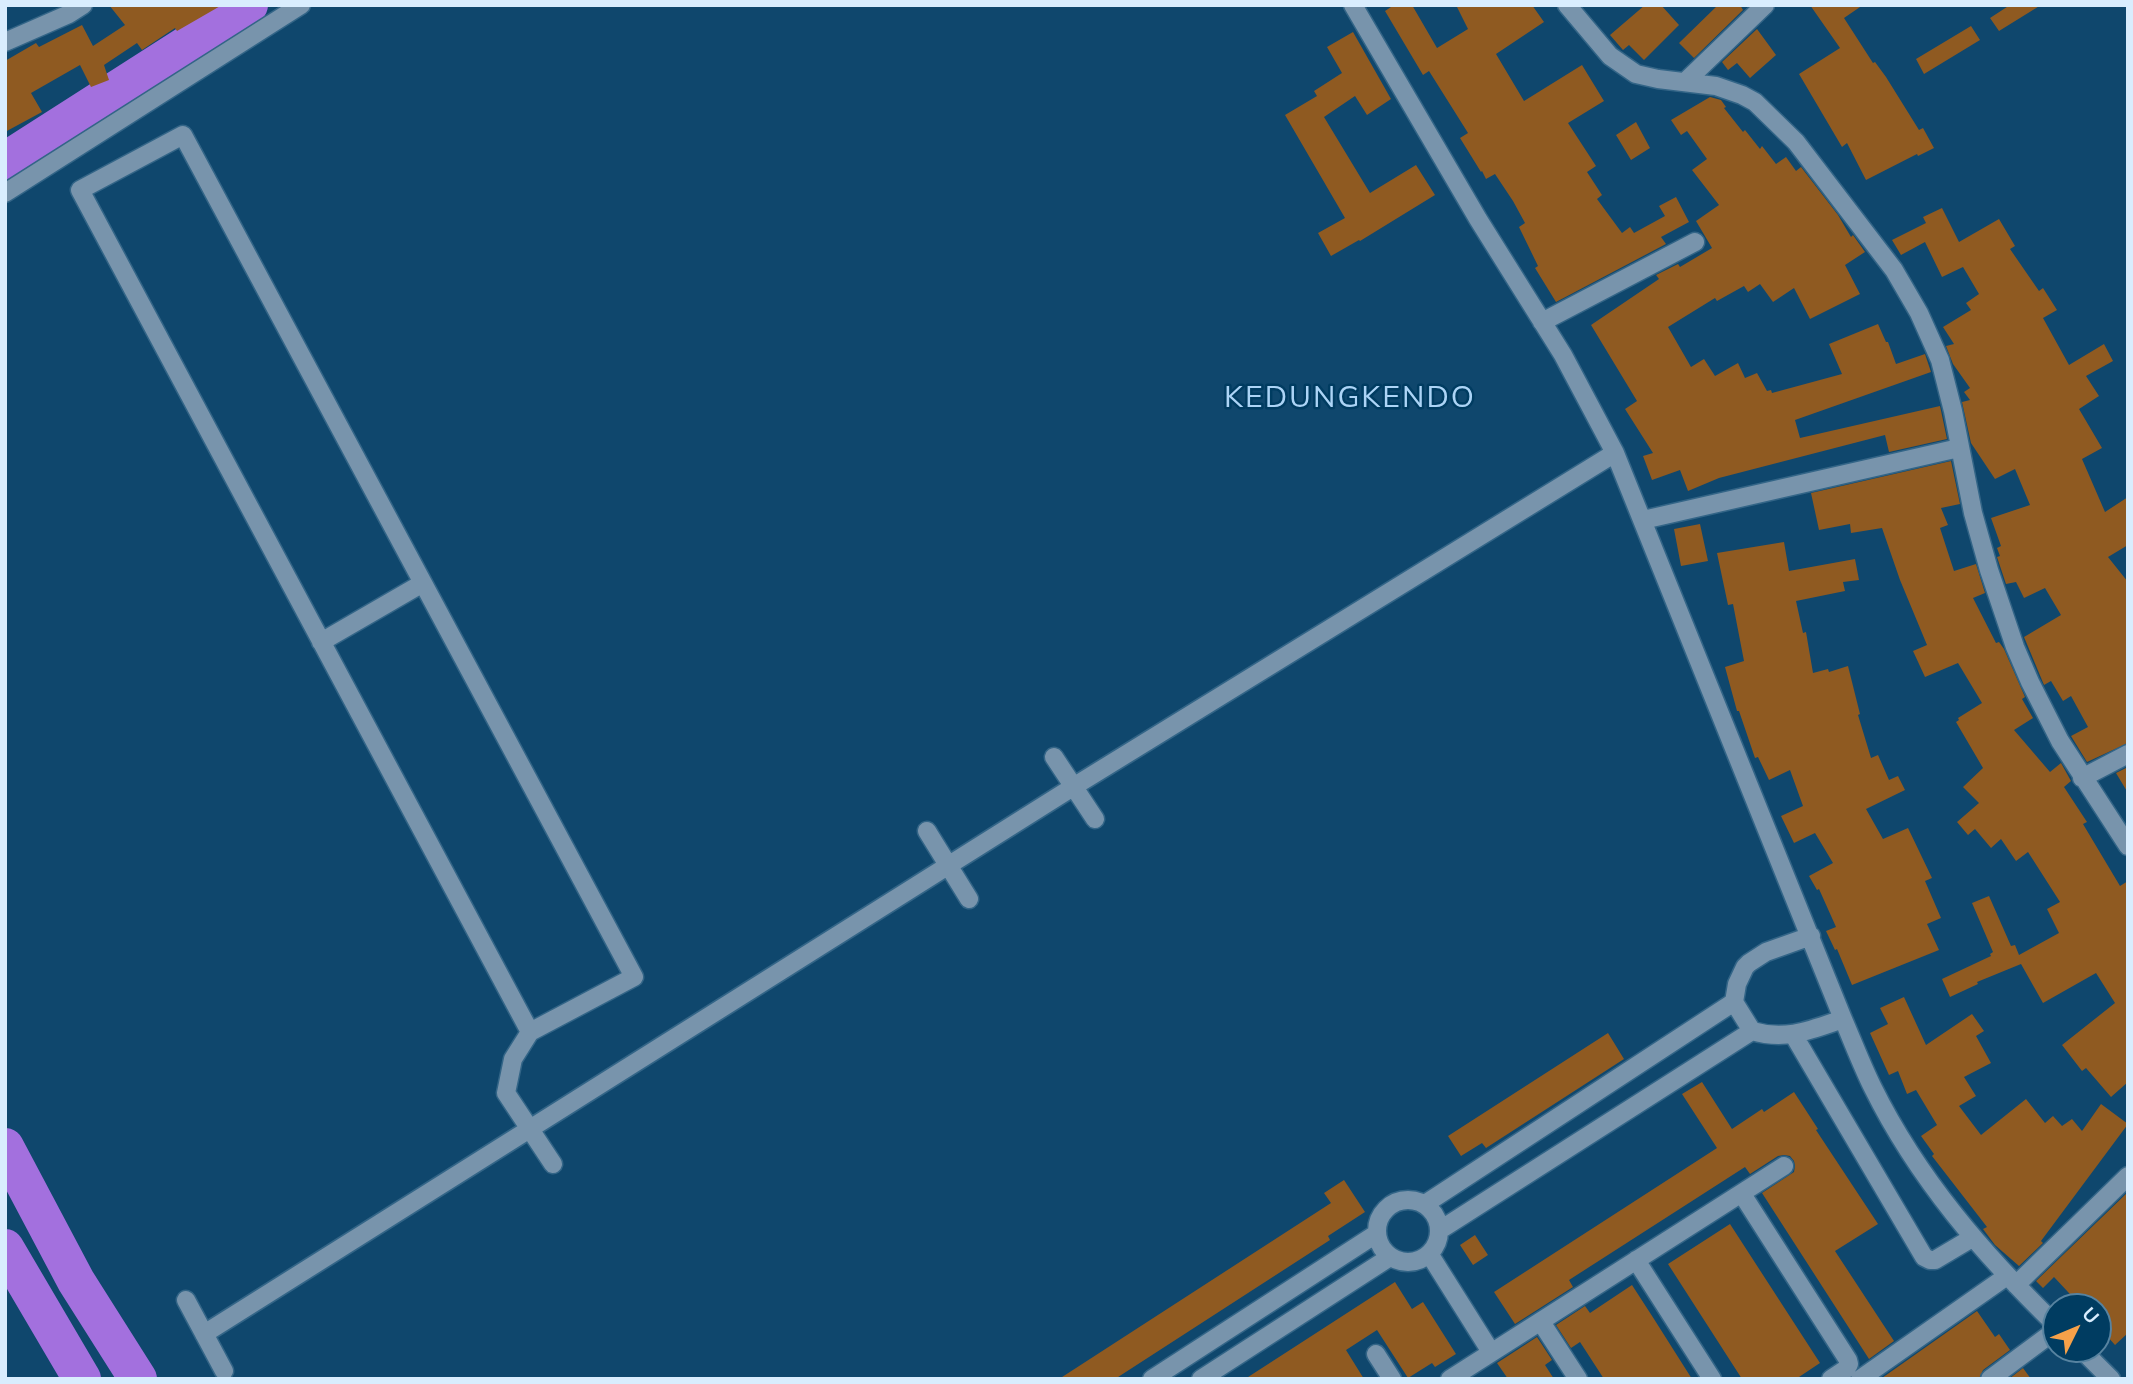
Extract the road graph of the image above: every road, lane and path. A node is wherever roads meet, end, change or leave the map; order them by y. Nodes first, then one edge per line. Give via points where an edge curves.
1 (301, 5) edge
2 (1353, 5) edge
3 (1567, 5) edge
4 (1765, 5) edge
5 (79, 6) edge
6 (5, 42) edge
7 (1685, 82) junction
8 (5, 193) edge
9 (1695, 242) dead end
10 (1542, 322) junction
11 (1959, 448) junction
12 (1615, 453) junction
13 (1643, 520) junction
14 (423, 583) junction
15 (321, 642) junction
16 (2128, 754) edge
17 (1054, 757) dead end
18 (2082, 778) junction
19 (1073, 787) junction
20 (1095, 819) dead end
21 (927, 831) dead end
22 (2128, 846) edge
23 (948, 865) junction
24 (969, 899) dead end
25 (1811, 936) junction
26 (1734, 1002) junction
27 (1843, 1019) junction
28 (1752, 1031) junction
29 (530, 1032) junction
30 (1687, 1032) junction
31 (1793, 1034) junction
32 (1705, 1059) junction
33 (530, 1130) junction
34 (553, 1164) dead end
35 (1784, 1166) dead end
36 (2128, 1176) edge
37 (1742, 1194) junction
38 (1425, 1204) junction
39 (1440, 1230) junction
40 (1376, 1234) junction
41 (1972, 1238) junction
42 (1430, 1255) junction
43 (1390, 1257) junction
44 (1636, 1261) junction
45 (2011, 1281) junction
46 (186, 1300) dead end
47 (2042, 1313) edge
48 (1541, 1322) junction
49 (204, 1334) junction
50 (2042, 1338) edge
51 (1491, 1352) junction
52 (1376, 1354) dead end
53 (2095, 1363) edge
54 (225, 1371) dead end
55 (1152, 1379) edge
56 (1201, 1379) edge
57 (1392, 1379) edge
58 (1450, 1379) edge
59 (1578, 1379) edge
60 (1712, 1379) edge
61 (1830, 1379) edge
62 (1860, 1379) edge
63 (1990, 1379) edge
64 (2111, 1379) edge

1 - 8 street
2 - 10 street
3 - 7 street via 1627,69
4 - 7 street
5 - 6 street
7 - 11 street via 1729,90 1755,102 1796,142 1832,187 1894,270 1935,345
9 - 10 street
10 - 12 street
11 - 13 street
11 - 18 street via 1989,570 2015,647 2053,729
12 - 13 street
12 - 19 street
13 - 25 street
14 - 15 street
14 - 15 street via 183,135 80,190
14 - 29 street via 634,977
15 - 29 street
16 - 18 street
17 - 19 street
18 - 22 street
19 - 20 street
19 - 23 street
21 - 23 street
23 - 24 street
23 - 33 street
25 - 26 street via 1749,963 1737,984
25 - 27 street
26 - 28 street
26 - 30 street
27 - 31 street
27 - 41 street via 1874,1089 1920,1168
28 - 31 street via 1771,1036
28 - 32 street
29 - 33 street via 513,1059 506,1093
30 - 32 street
30 - 38 street
31 - 41 street via 1924,1257 1935,1260
32 - 39 street
33 - 34 street
33 - 49 street
35 - 37 street
36 - 45 street
37 - 44 street
37 - 61 street via 1848,1360 1846,1369
38 - 39 street via 1436,1215
38 - 40 street via 1408,1199 1391,1204 1380,1216
39 - 42 street
40 - 43 street
40 - 55 street
41 - 45 street
42 - 43 street via 1403,1263
42 - 51 street
43 - 56 street
44 - 48 street
44 - 60 street
45 - 47 street
45 - 62 street
46 - 49 street
48 - 51 street
48 - 59 street
49 - 54 street
50 - 63 street
51 - 58 street
52 - 57 street
53 - 64 street

